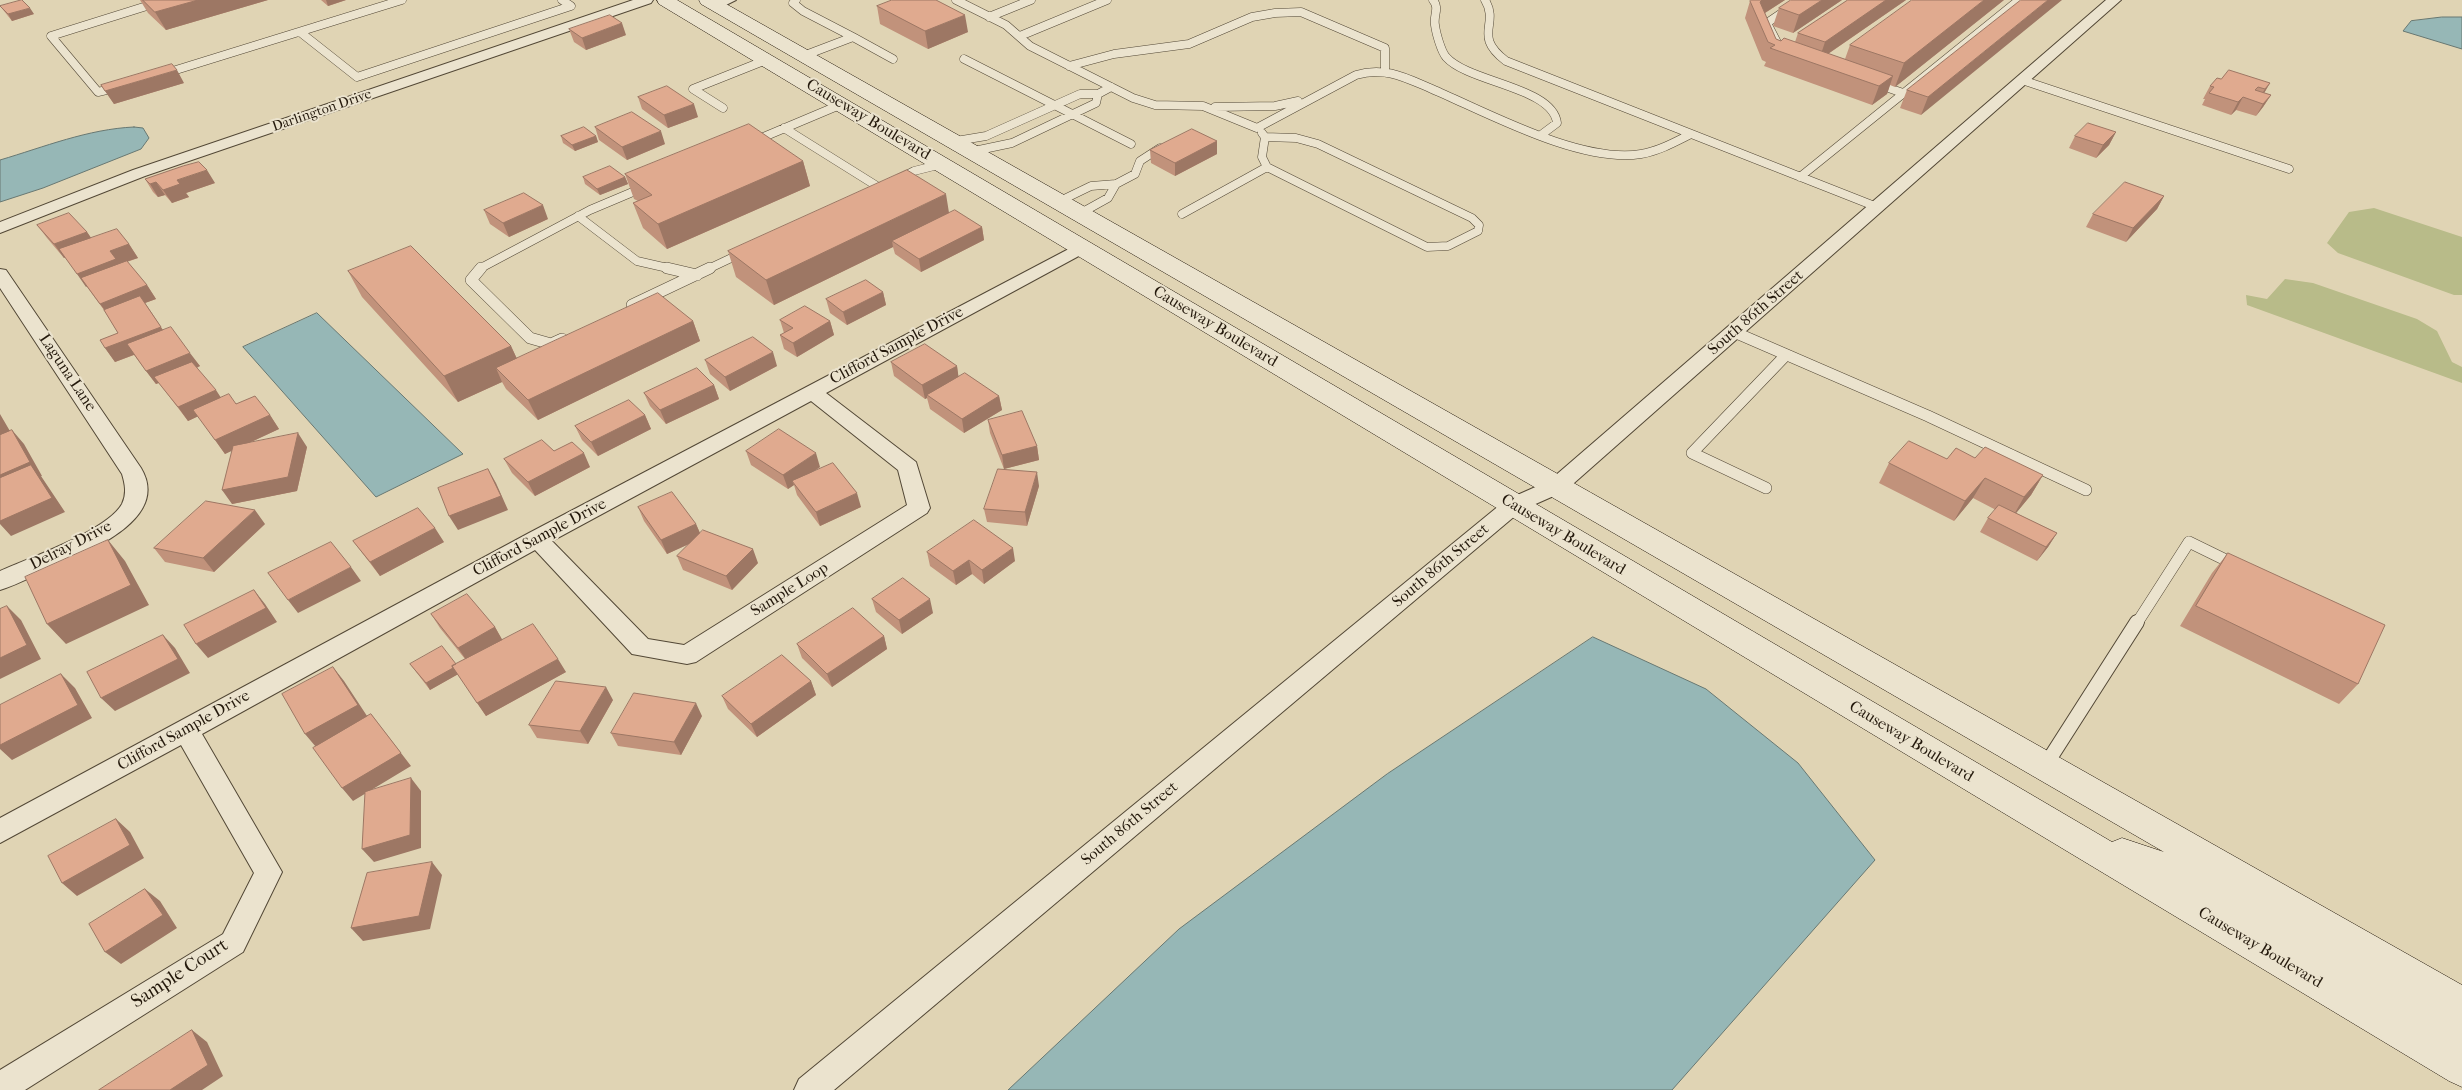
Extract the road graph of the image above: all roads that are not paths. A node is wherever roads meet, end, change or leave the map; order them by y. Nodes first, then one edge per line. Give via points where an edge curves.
1 (166, 0) edge
2 (402, 0) edge
3 (562, 0) edge
4 (646, 0) edge
5 (665, 0) edge
6 (682, 0) edge
7 (796, 0) edge
8 (956, 0) edge
9 (1031, 0) edge
10 (1107, 0) edge
11 (1433, 0) edge
12 (1485, 0) edge
13 (1801, 0) edge
14 (2019, 0) edge
15 (2114, 0) edge
16 (717, 2) edge
17 (989, 17) junction
18 (300, 32) junction
19 (1020, 36) junction
20 (853, 37) junction
21 (1790, 53) edge
22 (803, 56) junction
23 (893, 59) dead end
24 (964, 59) dead end
25 (766, 60) junction
26 (1069, 66) junction
27 (1385, 71) junction
28 (792, 75) junction
29 (151, 78) edge
30 (2022, 80) junction
31 (1868, 81) edge
32 (123, 86) edge
33 (1111, 88) junction
34 (1323, 93) junction
35 (1904, 93) junction
36 (1098, 94) junction
37 (842, 104) junction
38 (1055, 106) junction
39 (1203, 106) junction
40 (723, 108) dead end
41 (1072, 114) junction
42 (784, 128) junction
43 (1257, 128) junction
44 (1690, 134) junction
45 (1541, 136) junction
46 (1265, 138) junction
47 (749, 143) edge
48 (1131, 144) dead end
49 (965, 146) junction
50 (1160, 148) edge
51 (942, 164) junction
52 (1267, 167) junction
53 (2289, 169) dead end
54 (1800, 176) junction
55 (652, 184) edge
56 (1116, 184) junction
57 (1060, 201) junction
58 (1877, 207) junction
59 (1081, 213) junction
60 (1182, 214) dead end
61 (578, 216) junction
62 (0, 228) edge
63 (1082, 248) junction
64 (749, 250) edge
65 (1166, 262) junction
66 (0, 274) edge
67 (697, 275) junction
68 (620, 312) edge
69 (1734, 332) junction
70 (568, 336) edge
71 (1786, 354) junction
72 (812, 392) junction
73 (133, 473) joint
74 (1557, 486) junction
75 (1766, 488) dead end
76 (2086, 490) dead end
77 (1514, 506) junction
78 (537, 540) junction
79 (2251, 572) edge
80 (0, 581) edge
81 (186, 730) junction
82 (2045, 766) junction
83 (0, 831) edge
84 (2068, 835) junction
85 (2462, 1005) edge
86 (2462, 1034) edge
87 (2462, 1068) edge
88 (0, 1088) edge
89 (810, 1090) edge

1 - 32 lane via 51,36 98,92
2 - 18 lane
3 - 18 lane via 571,6 357,78
4 - 62 street, Darlington Drive via 139,173
5 - 25 main road, Causeway Boulevard
6 - 22 main road via 764,44
7 - 20 lane via 793,3 803,11
8 - 17 lane
9 - 17 lane
10 - 19 lane
11 - 45 lane via 1437,10 1434,23 1446,57 1463,68 1545,102 1556,113 1557,123
12 - 44 lane via 1491,10 1487,40 1506,61
13 - 21 lane via 1767,23 1781,50
14 - 35 lane
15 - 30 street, South 86th Street
16 - 22 main road, Causeway Boulevard
17 - 19 lane
18 - 29 lane
19 - 26 lane via 1030,46
20 - 22 lane
20 - 23 lane
22 - 49 main road, Causeway Boulevard
24 - 38 lane
25 - 28 main road, Causeway Boulevard
25 - 40 lane via 693,89
26 - 27 lane via 1114,54 1189,44 1252,17 1301,12 1385,48
26 - 33 lane
27 - 34 lane via 1372,70 1356,75
27 - 45 lane
28 - 37 main road, Causeway Boulevard
28 - 49 main road via 820,82 844,93 932,144 946,148
30 - 53 lane
30 - 58 street, South 86th Street
31 - 35 lane
33 - 36 lane
33 - 39 lane via 1155,105
34 - 39 lane via 1275,106
34 - 43 lane
35 - 54 lane
36 - 38 lane via 1080,94
36 - 41 lane via 1096,103
37 - 42 lane
37 - 51 main road, Causeway Boulevard
38 - 41 lane
38 - 49 lane
39 - 43 lane
41 - 48 lane
41 - 49 lane via 1012,143
42 - 47 lane
42 - 51 lane via 875,190 914,172
43 - 46 lane
44 - 45 lane via 1656,152 1619,155 1585,152
44 - 54 lane
46 - 52 lane via 1262,157
46 - 52 lane via 1296,138 1318,144 1472,218 1479,225 1478,231 1449,247 1427,247
49 - 57 main road, Causeway Boulevard
50 - 56 lane via 1141,158 1136,164 1135,174
51 - 63 main road, Causeway Boulevard
51 - 65 main road via 972,168 1103,244 1139,260
52 - 60 lane
54 - 58 lane
55 - 61 lane
56 - 57 lane via 1091,186
56 - 59 lane via 1116,191 1111,197
57 - 59 main road, Causeway Boulevard
58 - 69 street, South 86th Street
59 - 65 main road, Causeway Boulevard
61 - 67 lane via 637,261
61 - 70 lane via 480,269 471,280 530,338 551,344
63 - 72 street, Clifford Sample Drive
63 - 77 main road, Causeway Boulevard
64 - 67 lane
65 - 74 main road, Causeway Boulevard
66 - 73 street, Laguna Lane
67 - 68 lane
69 - 71 lane
69 - 74 street, South 86th Street
71 - 75 lane via 1692,453
71 - 76 lane
72 - 78 street, Clifford Sample Drive
72 - 78 street, Sample Loop via 908,466 919,508 687,654 641,647
73 - 80 street, Delray Drive via 138,485 136,498 130,511 119,522 81,544
74 - 77 street, South 86th Street
74 - 82 main road, Causeway Boulevard
77 - 84 main road, Causeway Boulevard
77 - 89 street, South 86th Street
78 - 81 street, Clifford Sample Drive
79 - 82 lane via 2189,542
81 - 83 street, Clifford Sample Drive
81 - 88 street, Sample Court via 268,872 233,943
82 - 85 main road, Causeway Boulevard
84 - 86 main road via 2177,874
84 - 87 main road, Causeway Boulevard

